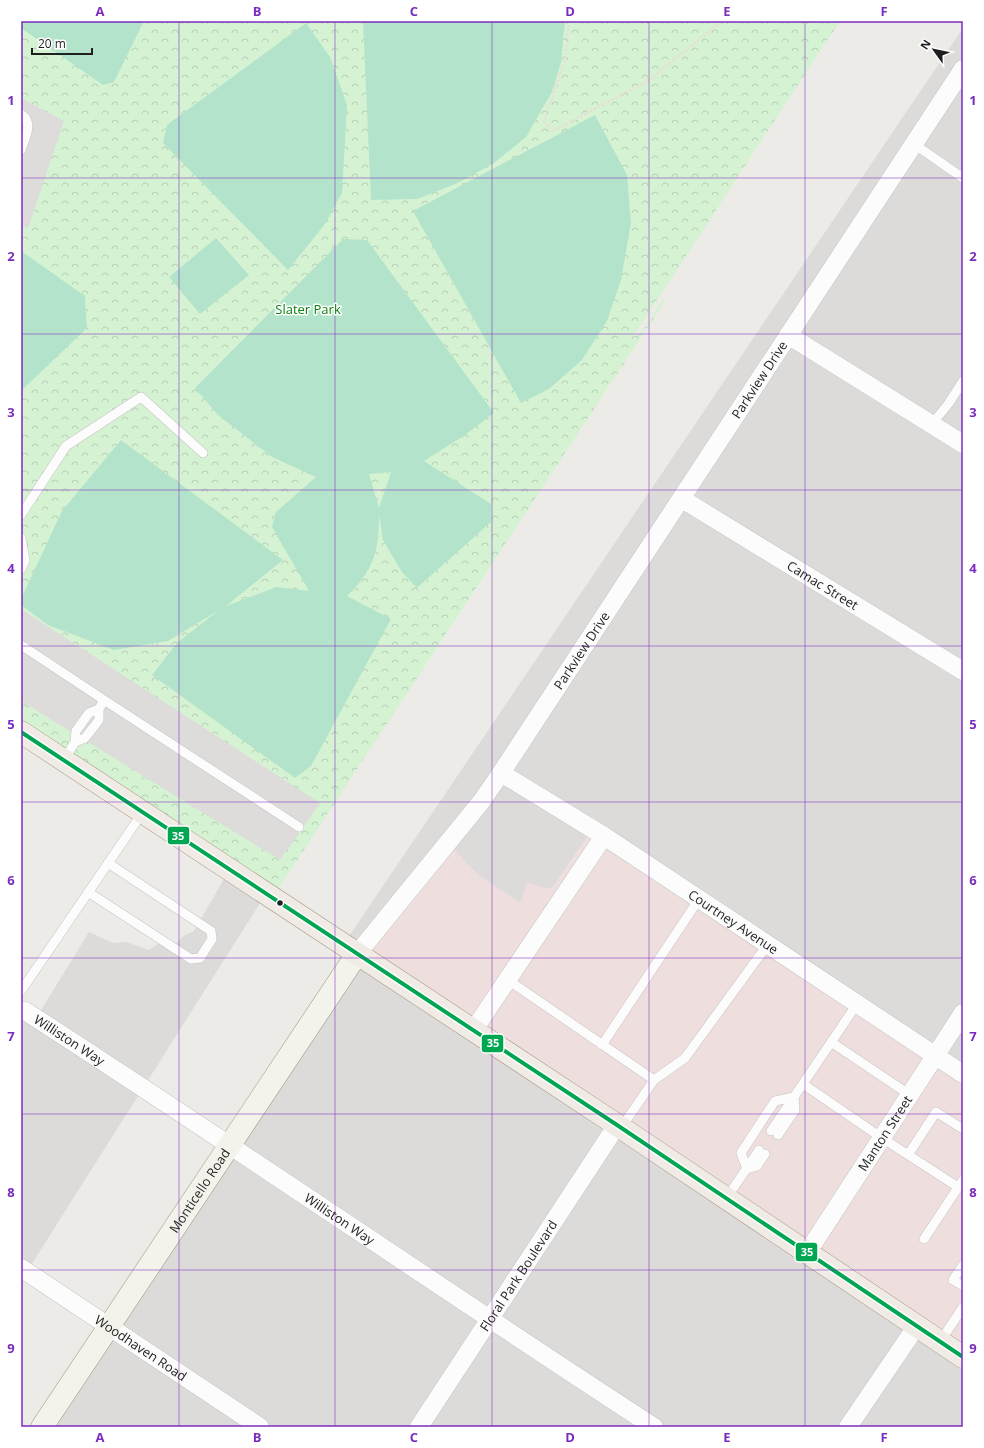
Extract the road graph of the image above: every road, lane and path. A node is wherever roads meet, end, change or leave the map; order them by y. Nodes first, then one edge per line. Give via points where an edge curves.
1 (569, 21) edge
2 (722, 21) edge
3 (963, 69) edge
4 (21, 114) edge
5 (914, 144) junction
6 (21, 150) edge
7 (963, 178) edge
8 (788, 335) junction
9 (963, 381) edge
10 (931, 425) junction
11 (963, 444) edge
12 (203, 453) dead end
13 (682, 500) junction
14 (21, 515) edge
15 (21, 538) edge
16 (21, 569) edge
17 (21, 645) edge
18 (963, 671) edge
19 (104, 700) junction
20 (21, 732) edge
21 (69, 751) junction
22 (501, 772) junction
23 (143, 812) junction
24 (299, 827) dead end
25 (604, 836) junction
26 (108, 863) junction
27 (88, 892) junction
28 (699, 899) junction
29 (768, 944) junction
30 (356, 954) junction
31 (508, 980) junction
32 (21, 991) edge
33 (857, 1004) junction
34 (23, 1010) edge
35 (963, 1013) edge
36 (473, 1031) junction
37 (831, 1042) junction
38 (602, 1045) junction
39 (936, 1055) junction
40 (963, 1074) edge
41 (654, 1080) junction
42 (802, 1084) junction
43 (910, 1095) junction
44 (794, 1096) junction
45 (619, 1127) junction
46 (963, 1129) edge
47 (775, 1133) dead end
48 (882, 1138) junction
49 (229, 1145) junction
50 (762, 1152) dead end
51 (908, 1155) junction
52 (746, 1169) junction
53 (960, 1184) edge
54 (726, 1199) junction
55 (924, 1239) dead end
56 (807, 1253) junction
57 (963, 1264) edge
58 (21, 1268) edge
59 (963, 1286) edge
60 (963, 1307) edge
61 (490, 1320) junction
62 (108, 1326) junction
63 (916, 1326) junction
64 (940, 1342) junction
65 (963, 1357) edge
66 (42, 1427) edge
67 (260, 1427) edge
68 (419, 1427) edge
69 (654, 1427) edge
70 (848, 1427) edge

1 - 2 path via 565,60 544,122 553,131 648,81
3 - 5 street, Parkview Drive
4 - 6 lane via 27,118 29,125
5 - 7 lane
5 - 8 street, Parkview Drive
8 - 10 street, Parkview Drive
8 - 13 street, Parkview Drive
9 - 10 lane
10 - 11 street, Parkview Drive
12 - 14 lane via 141,397 66,446
13 - 18 street, Camac Street
13 - 22 street, Parkview Drive
15 - 16 lane via 25,561
17 - 19 lane
19 - 21 lane via 99,709 88,712 76,731
19 - 24 lane
20 - 21 main road
21 - 23 main road
22 - 25 street, Courtney Avenue
22 - 30 street, Parkview Drive via 481,802
23 - 26 lane
23 - 30 main road
25 - 28 street, Courtney Avenue
25 - 31 street
26 - 27 lane
26 - 27 lane via 211,931 212,940 200,958 191,959
27 - 32 lane
28 - 29 street, Courtney Avenue
28 - 38 lane
29 - 33 street, Courtney Avenue
29 - 41 lane via 685,1058
30 - 36 main road
30 - 49 street, Monticello Road
31 - 36 street
31 - 38 lane
33 - 37 lane
33 - 39 street, Courtney Avenue
34 - 49 street, Williston Way
35 - 39 street, Manton Street
36 - 45 main road
37 - 42 lane
37 - 43 lane
38 - 41 lane
39 - 40 street, Courtney Avenue
39 - 43 street, Manton Street
41 - 45 lane
42 - 44 lane
42 - 48 lane
43 - 48 street, Manton Street
44 - 47 lane
44 - 52 lane via 775,1100 741,1153
45 - 54 main road
45 - 61 street, Floral Park Boulevard
46 - 51 lane via 936,1112
48 - 51 lane
48 - 56 street, Manton Street
49 - 61 street, Williston Way
49 - 62 street, Monticello Road
50 - 52 lane
51 - 53 lane
52 - 54 lane
53 - 55 lane
54 - 56 main road
56 - 63 main road
57 - 59 lane via 953,1280
58 - 62 street, Woodhaven Road
60 - 64 lane
61 - 68 street, Floral Park Boulevard
61 - 69 street, Williston Way
62 - 66 street, Monticello Road
62 - 67 street, Woodhaven Road
63 - 64 main road
63 - 70 street
64 - 65 main road

